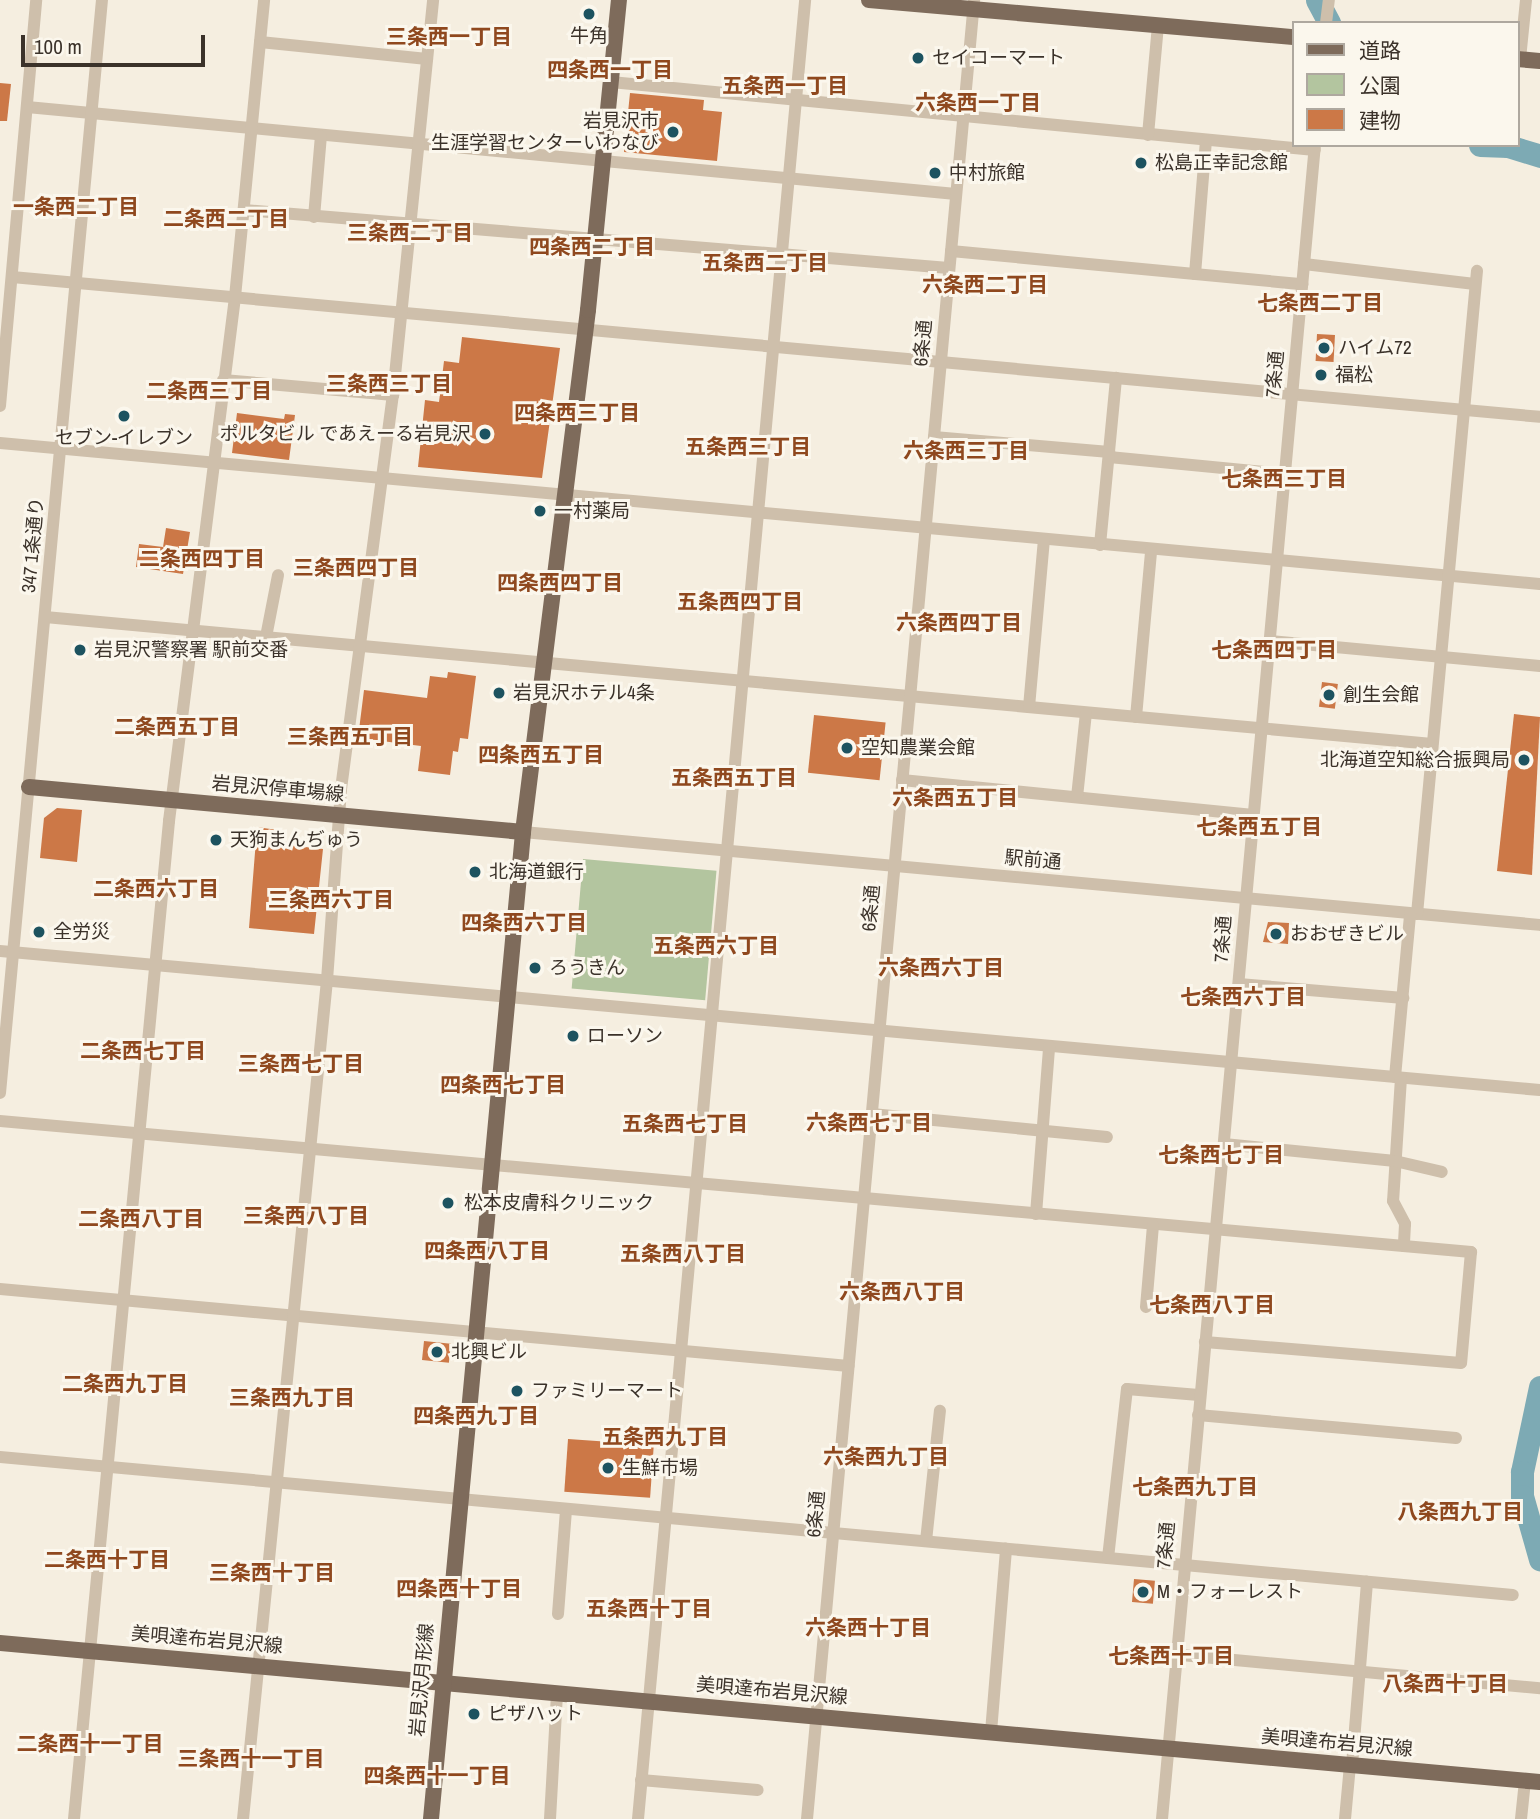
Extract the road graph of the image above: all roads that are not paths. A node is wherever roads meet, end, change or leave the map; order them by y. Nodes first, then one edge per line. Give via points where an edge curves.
1 (36, 0) edge
2 (102, 0) edge
3 (264, 0) edge
4 (433, 0) edge
5 (619, 0) edge
6 (805, 0) edge
7 (869, 0) edge
8 (1329, 0) edge
9 (1526, 0) edge
10 (974, 4) edge
11 (1326, 21) edge
12 (1158, 26) junction
13 (1292, 37) edge
14 (260, 43) junction
15 (427, 59) junction
16 (1519, 59) edge
17 (1540, 61) edge
18 (611, 82) junction
19 (796, 99) junction
20 (27, 107) junction
21 (92, 114) junction
22 (963, 117) junction
23 (251, 130) junction
24 (1148, 135) junction
25 (321, 136) junction
26 (1206, 140) junction
27 (417, 145) junction
28 (1292, 146) edge
29 (1315, 148) edge
30 (604, 162) junction
31 (788, 178) junction
32 (956, 194) junction
33 (244, 210) junction
34 (314, 217) junction
35 (410, 225) junction
36 (596, 241) junction
37 (951, 251) junction
38 (780, 257) junction
39 (1304, 264) junction
40 (950, 268) junction
41 (1195, 274) junction
42 (12, 277) junction
43 (76, 282) junction
44 (1302, 284) junction
45 (235, 297) junction
46 (402, 312) junction
47 (586, 329) junction
48 (773, 346) junction
49 (941, 361) junction
50 (1116, 379) junction
51 (223, 380) junction
52 (1293, 392) junction
53 (393, 395) junction
54 (0, 406) edge
55 (1462, 410) junction
56 (1540, 416) edge
57 (934, 437) junction
58 (0, 443) edge
59 (61, 449) junction
60 (1109, 454) junction
61 (212, 464) junction
62 (1285, 474) junction
63 (383, 479) junction
64 (564, 495) junction
65 (757, 513) junction
66 (925, 529) junction
67 (1044, 540) junction
68 (1100, 545) junction
69 (1151, 551) junction
70 (1277, 561) junction
71 (278, 576) dead end
72 (1447, 576) junction
73 (1540, 584) edge
74 (46, 617) junction
75 (192, 631) junction
76 (266, 637) junction
77 (1270, 641) junction
78 (360, 645) junction
79 (1440, 656) junction
80 (544, 662) junction
81 (1540, 666) edge
82 (742, 680) junction
83 (910, 696) junction
84 (1029, 707) junction
85 (1086, 713) junction
86 (1136, 717) junction
87 (1262, 728) junction
88 (1433, 744) junction
89 (902, 780) junction
90 (29, 787) junction
91 (1077, 797) junction
92 (171, 801) junction
93 (1253, 814) junction
94 (340, 815) junction
95 (523, 832) junction
96 (727, 852) junction
97 (893, 867) junction
98 (1245, 898) junction
99 (1414, 914) junction
100 (1540, 925) edge
101 (0, 951) edge
102 (14, 952) junction
103 (155, 965) junction
104 (327, 980) junction
105 (1239, 984) junction
106 (506, 997) junction
107 (1403, 998) junction
108 (711, 1015) junction
109 (880, 1030) junction
110 (1049, 1046) junction
111 (1231, 1062) junction
112 (1398, 1077) junction
113 (1540, 1090) edge
114 (0, 1093) edge
115 (872, 1114) junction
116 (0, 1121) edge
117 (1043, 1130) junction
118 (139, 1132) junction
119 (1107, 1137) dead end
120 (1224, 1144) junction
121 (309, 1149) junction
122 (1395, 1161) junction
123 (491, 1164) junction
124 (1442, 1172) dead end
125 (695, 1183) junction
126 (864, 1200) junction
127 (1036, 1214) junction
128 (1153, 1225) junction
129 (1216, 1231) junction
130 (1404, 1247) junction
131 (0, 1289) edge
132 (123, 1299) junction
133 (1146, 1307) dead end
134 (292, 1314) junction
135 (476, 1331) junction
136 (1205, 1342) junction
137 (680, 1350) junction
138 (849, 1366) junction
139 (1199, 1395) junction
140 (940, 1411) dead end
141 (1198, 1415) junction
142 (1456, 1438) dead end
143 (0, 1457) edge
144 (107, 1467) junction
145 (274, 1481) junction
146 (459, 1498) junction
147 (566, 1509) junction
148 (665, 1517) junction
149 (834, 1532) junction
150 (926, 1542) junction
151 (1006, 1549) junction
152 (1108, 1558) junction
153 (1183, 1564) junction
154 (1367, 1582) junction
155 (1513, 1595) dead end
156 (558, 1614) dead end
157 (0, 1643) edge
158 (89, 1650) junction
159 (1181, 1655) junction
160 (257, 1665) junction
161 (1359, 1670) junction
162 (443, 1682) junction
163 (1540, 1688) edge
164 (557, 1693) junction
165 (648, 1700) junction
166 (816, 1716) junction
167 (991, 1732) junction
168 (1172, 1748) junction
169 (1351, 1765) junction
170 (641, 1780) junction
171 (1533, 1782) edge
172 (758, 1790) dead end
173 (74, 1819) edge
174 (243, 1819) edge
175 (431, 1819) edge
176 (550, 1819) edge
177 (638, 1819) edge
178 (807, 1819) edge
179 (1163, 1819) edge
180 (1345, 1819) edge
181 (1521, 1819) edge

1 - 20 street
2 - 21 street, 347 1条通り
3 - 14 street
4 - 15 street
5 - 18 main road, 岩見沢月形線
6 - 19 street
7 - 10 main road
8 - 11 street
9 - 16 street
10 - 12 main road
10 - 22 street, 6条通
12 - 13 main road
12 - 24 street
14 - 15 street
14 - 23 street
15 - 27 street
16 - 17 main road
18 - 19 street
18 - 30 main road, 岩見沢月形線
19 - 22 street
19 - 31 street
20 - 21 street
20 - 42 street
21 - 23 street
21 - 43 street, 347 1条通り
22 - 24 street
22 - 32 street, 6条通
23 - 25 street
23 - 33 street
24 - 26 street
25 - 27 street
25 - 34 street
26 - 28 street
26 - 41 street
27 - 30 street
27 - 35 street
29 - 39 street, 7条通
30 - 31 street
30 - 36 main road, 岩見沢月形線
31 - 32 street
31 - 38 street
32 - 37 street, 6条通
33 - 34 street
33 - 45 street
34 - 35 street
35 - 36 street
35 - 46 street
36 - 38 street
36 - 47 main road, 岩見沢月形線
37 - 40 street, 6条通
37 - 41 street
38 - 40 street
38 - 48 street
39 - 44 street, 7条通
39 - 55 street via 1476,277
40 - 49 street, 6条通
41 - 44 street
42 - 43 street
42 - 54 street
43 - 45 street
43 - 59 street, 347 1条通り
44 - 52 street, 7条通
45 - 46 street
45 - 51 street
46 - 47 street
46 - 53 street
47 - 48 street
47 - 64 main road, 岩見沢月形線
48 - 49 street
48 - 65 street
49 - 50 street
49 - 57 street, 6条通
50 - 52 street
50 - 60 street
51 - 53 street
51 - 61 street
52 - 55 street
52 - 62 street, 7条通
53 - 63 street
55 - 56 street
55 - 72 street
57 - 60 street
57 - 66 street, 6条通
58 - 59 street
59 - 61 street
59 - 74 street, 347 1条通り
60 - 62 street
60 - 68 street
61 - 63 street
61 - 75 street
62 - 70 street, 7条通
63 - 64 street
63 - 78 street
64 - 65 street
64 - 80 main road, 岩見沢月形線
65 - 66 street
65 - 82 street
66 - 67 street
66 - 83 street, 6条通
67 - 68 street
67 - 84 street
68 - 69 street
69 - 70 street
69 - 86 street
70 - 72 street
70 - 77 street, 7条通
71 - 76 street
72 - 73 street
72 - 79 street
74 - 75 street
74 - 90 street, 347 1条通り
75 - 76 street
75 - 92 street
76 - 78 street
77 - 79 street
77 - 87 street, 7条通
78 - 80 street
78 - 94 street
79 - 81 street
79 - 88 street
80 - 82 street
80 - 95 main road, 岩見沢月形線
82 - 83 street
82 - 96 street
83 - 84 street
83 - 89 street, 6条通
84 - 85 street
85 - 86 street
85 - 91 street
86 - 87 street
87 - 88 street
87 - 93 street, 7条通
88 - 99 street
89 - 91 street
89 - 97 street, 6条通
90 - 92 main road, 岩見沢停車場線
90 - 102 street, 347 1条通り
91 - 93 street
92 - 94 main road, 岩見沢停車場線
92 - 103 street
93 - 98 street, 7条通
94 - 95 main road, 岩見沢停車場線
94 - 104 street
95 - 96 street, 駅前通
95 - 106 main road, 岩見沢月形線
96 - 97 street, 駅前通
96 - 108 street
97 - 98 street, 駅前通
97 - 109 street, 6条通
98 - 99 street, 駅前通
98 - 105 street, 7条通
99 - 100 street, 駅前通
99 - 107 street
101 - 102 street
102 - 103 street
102 - 114 street, 347 1条通り
103 - 104 street
103 - 118 street
104 - 106 street
104 - 121 street
105 - 107 street
105 - 111 street, 7条通
106 - 108 street
106 - 123 main road, 岩見沢月形線
107 - 112 street
108 - 109 street
108 - 125 street
109 - 110 street
109 - 115 street, 6条通
110 - 111 street
110 - 117 street
111 - 112 street
111 - 120 street, 7条通
112 - 113 street
112 - 122 street
115 - 117 street
115 - 126 street, 6条通
116 - 118 street
117 - 119 street
117 - 127 street
118 - 121 street
118 - 132 street
120 - 122 street
120 - 129 street, 7条通
121 - 123 street
121 - 134 street
122 - 124 street
122 - 130 street via 1393,1201 1405,1224
123 - 125 street
123 - 135 main road, 岩見沢月形線
125 - 126 street
125 - 137 street
126 - 127 street
126 - 138 street, 6条通
127 - 128 street
128 - 129 street
128 - 133 street
129 - 130 street
129 - 136 street, 7条通
130 - 136 street via 1471,1252 1461,1363
131 - 132 street
132 - 134 street
132 - 144 street
134 - 135 street
134 - 145 street
135 - 137 street
135 - 146 main road, 岩見沢月形線
136 - 139 street, 7条通
137 - 138 street
137 - 148 street
138 - 149 street, 6条通
139 - 141 street, 7条通
139 - 152 street via 1127,1389
140 - 150 street
141 - 142 street
141 - 153 street, 7条通
143 - 144 street
144 - 145 street
144 - 158 street
145 - 146 street
145 - 160 street
146 - 147 street
146 - 162 main road, 岩見沢月形線
147 - 148 street
147 - 156 street
148 - 149 street
148 - 165 street
149 - 150 street
149 - 166 street, 6条通
150 - 151 street
151 - 152 street
151 - 167 street
152 - 153 street
153 - 154 street
153 - 159 street, 7条通
154 - 155 street
154 - 161 street
157 - 158 main road, 美唄達布岩見沢線
158 - 160 main road, 美唄達布岩見沢線
158 - 173 street
159 - 161 street
159 - 168 street, 7条通
160 - 162 main road, 美唄達布岩見沢線
160 - 174 street
161 - 163 street
161 - 169 street
162 - 164 main road, 美唄達布岩見沢線
162 - 175 main road, 岩見沢月形線
164 - 165 main road, 美唄達布岩見沢線
164 - 176 street
165 - 166 main road, 美唄達布岩見沢線
165 - 170 street
166 - 167 main road, 美唄達布岩見沢線
166 - 178 street, 6条通
167 - 168 main road, 美唄達布岩見沢線
168 - 169 main road, 美唄達布岩見沢線
168 - 179 street, 7条通
169 - 171 main road, 美唄達布岩見沢線
169 - 180 street
170 - 172 street
170 - 177 street
171 - 181 street

